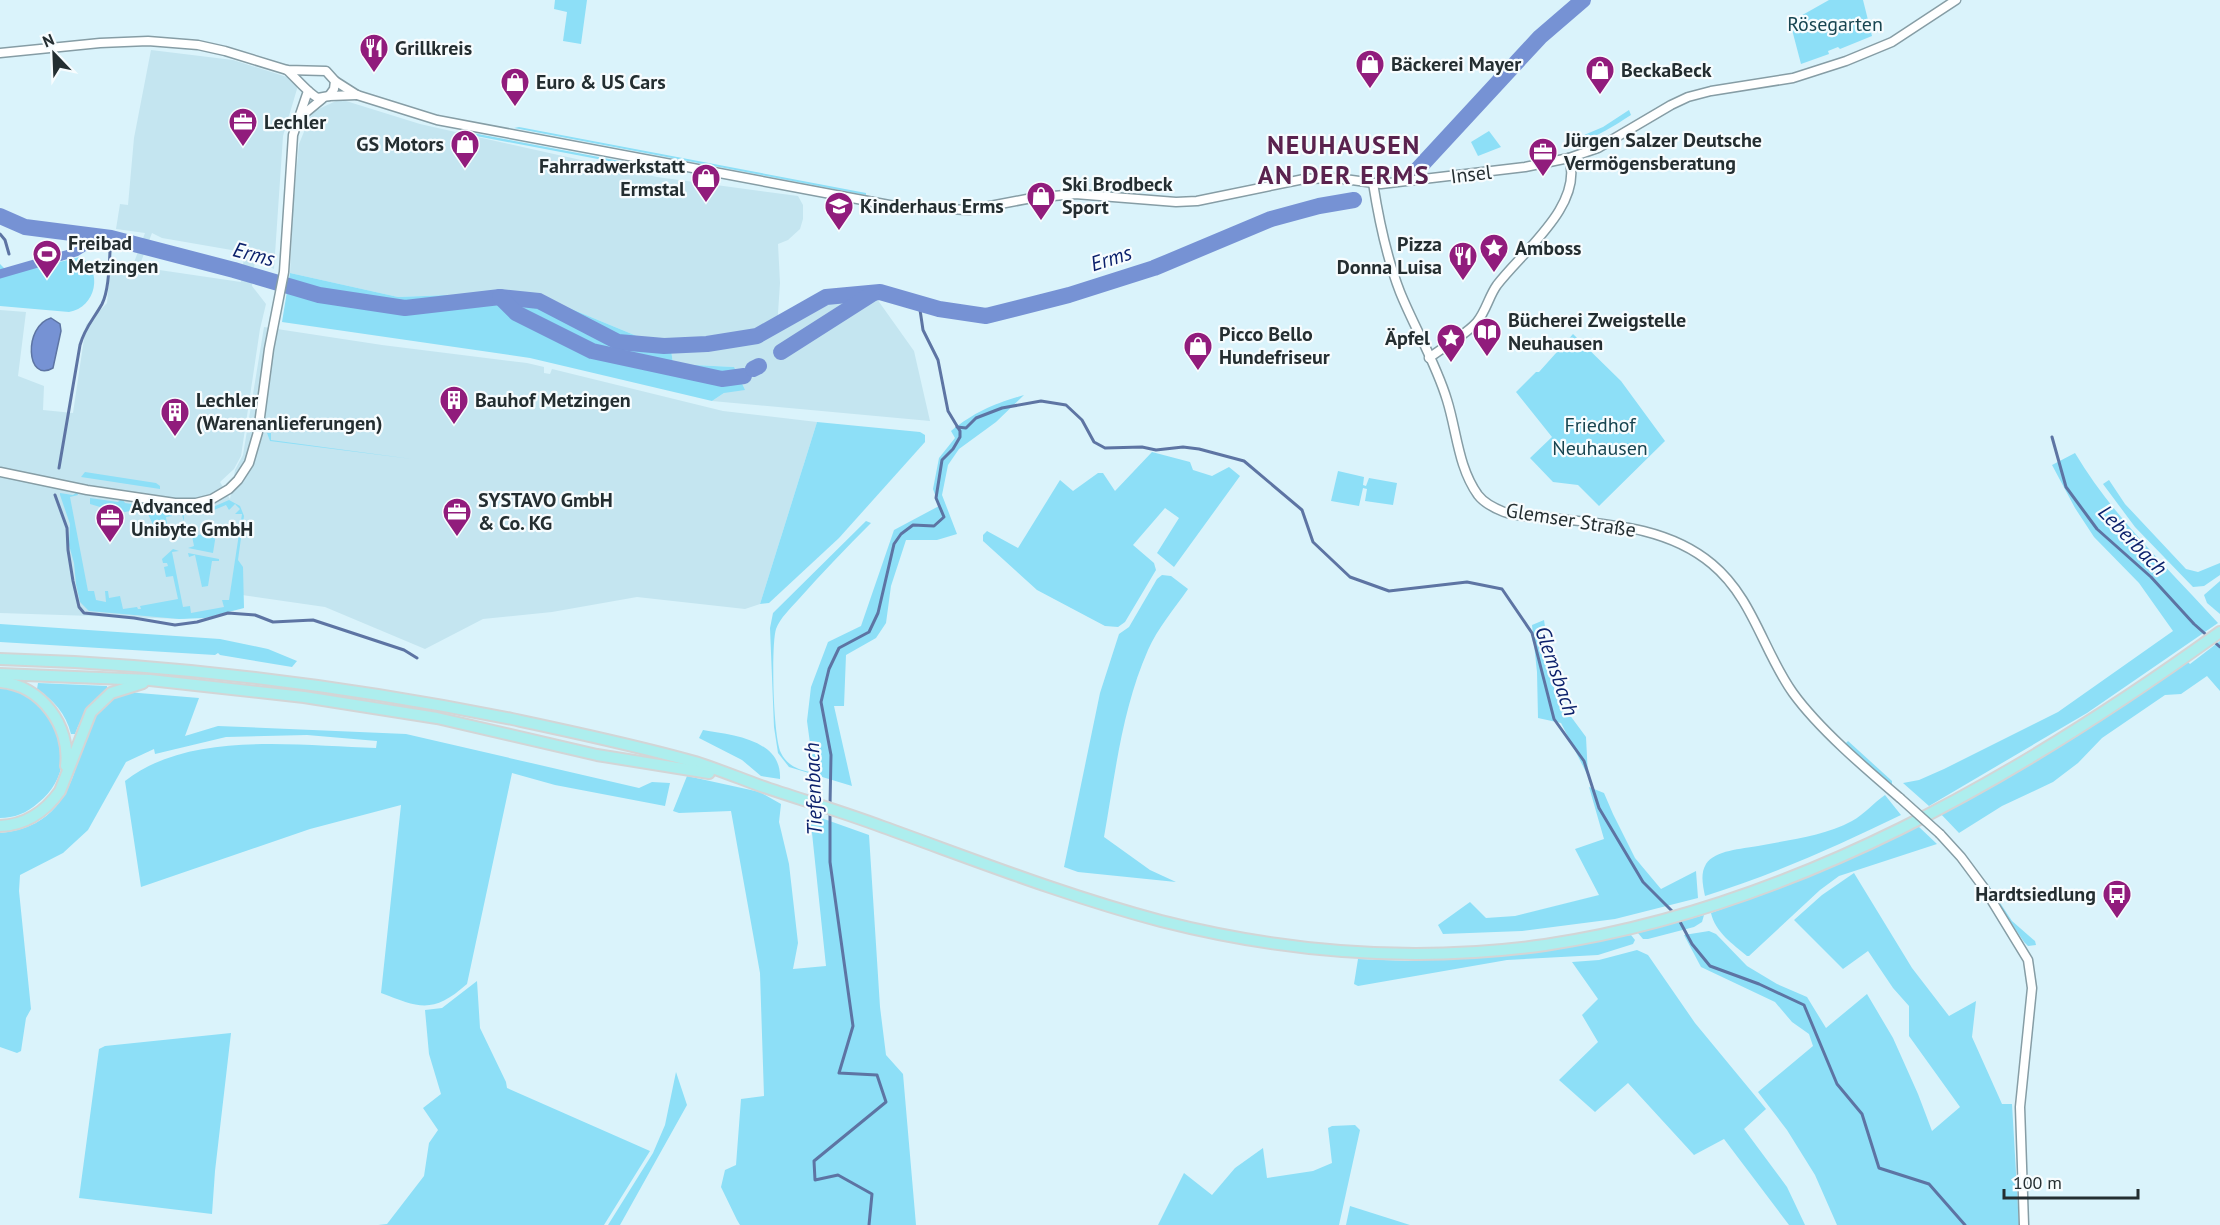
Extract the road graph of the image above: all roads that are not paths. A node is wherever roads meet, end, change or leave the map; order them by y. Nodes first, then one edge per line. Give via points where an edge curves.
1 (1956, 0) edge
2 (0, 54) edge
3 (287, 70) junction
4 (314, 72) junction
5 (335, 81) junction
6 (308, 89) junction
7 (357, 95) junction
8 (326, 97) junction
9 (298, 119) junction
10 (1569, 158) junction
11 (1373, 183) junction
12 (1429, 358) junction
13 (0, 472) edge
14 (2220, 632) edge
15 (1, 659) edge
16 (0, 674) edge
17 (150, 680) junction
18 (0, 682) edge
19 (65, 778) junction
20 (739, 778) junction
21 (0, 826) edge
22 (2024, 1225) edge

1 - 10 street, Insel via 1880,48 1793,78 1688,97 1598,148
2 - 3 street via 148,41 198,45
3 - 4 street
3 - 6 street
4 - 5 street via 327,71
4 - 6 street via 308,79
5 - 7 street
5 - 8 street via 334,89
6 - 8 street via 314,97
6 - 9 street
7 - 8 street
7 - 11 street, Insel via 428,118 492,131 867,202 927,209 969,210 1075,194 1197,201 1320,178
8 - 9 street
9 - 13 street via 293,135 284,272 254,450 238,480 222,494 204,501 175,503
10 - 11 street, Insel via 1525,167
10 - 12 street via 1571,185 1558,214 1496,286 1477,322
11 - 12 street, Glemser Straße via 1384,246
12 - 22 street, Glemser Straße, bridge via 1447,400 1461,460 1484,502 1506,513 1607,523 1685,545 1712,564 1750,610 1794,693 1831,734 1940,834 1979,880 2024,951 2032,988 2020,1107
14 - 20 main road via 2083,725 1965,794 1832,859 1731,899 1669,918 1524,947 1368,953 1291,947 1203,931 1012,874
15 - 20 main road via 225,673 382,694 576,733
16 - 17 main road
17 - 19 main road via 111,693 98,705 86,722
17 - 20 main road via 293,695 426,716 597,755
18 - 19 main road via 26,689 54,715 68,754
19 - 21 main road via 60,791 40,813 25,822

